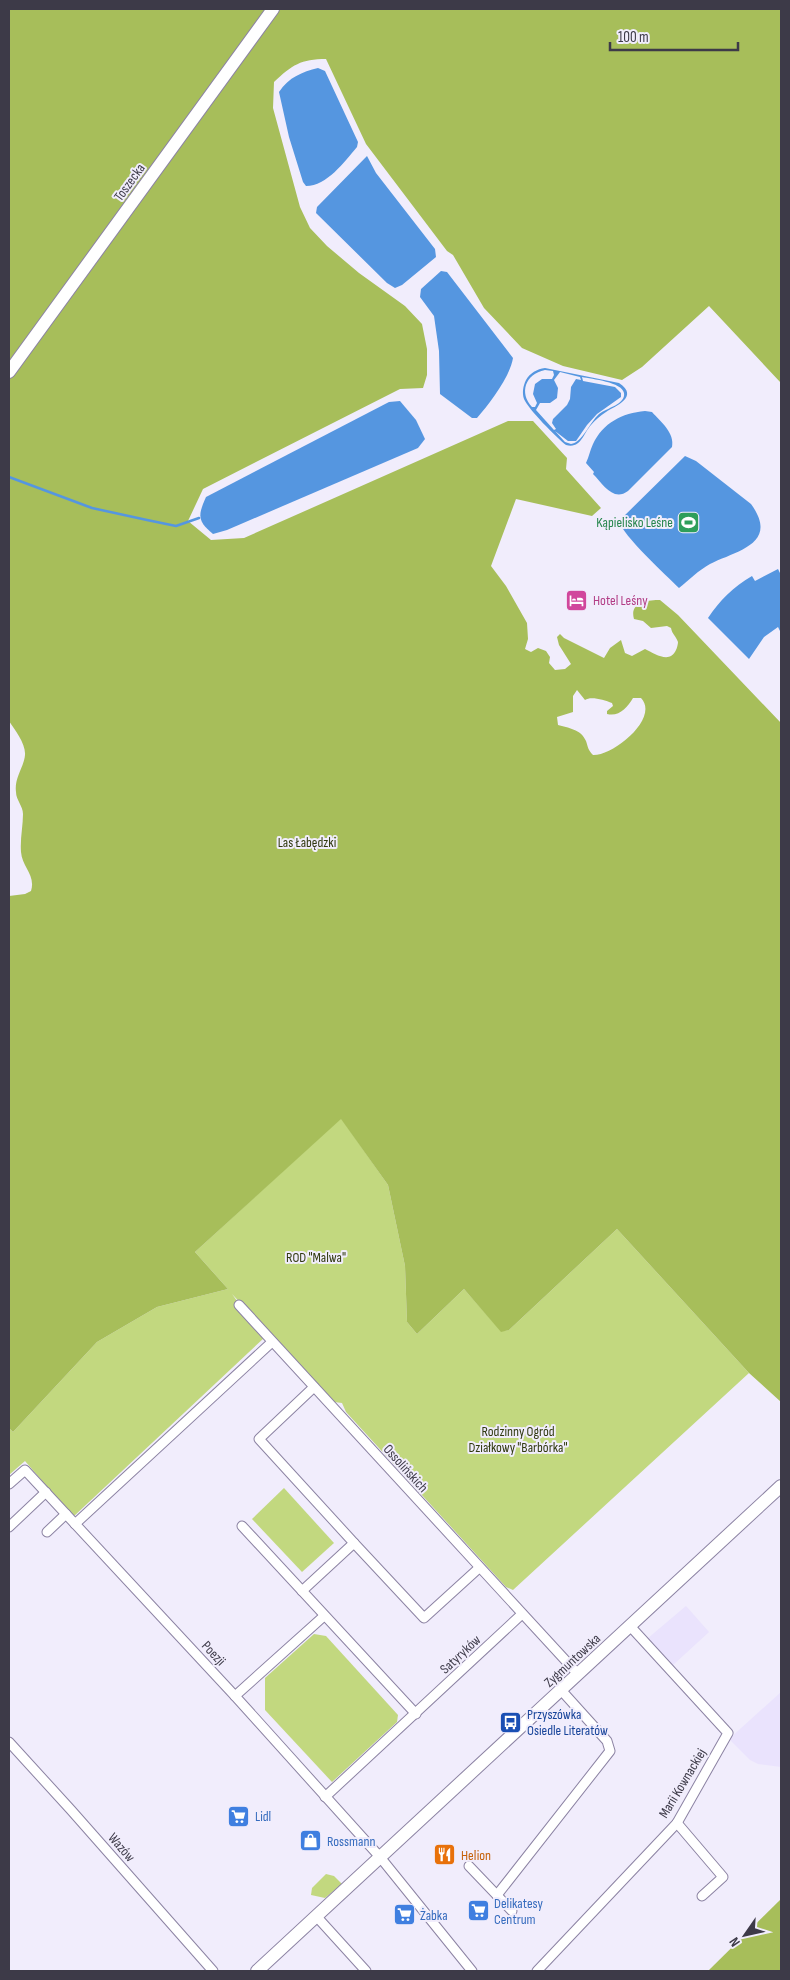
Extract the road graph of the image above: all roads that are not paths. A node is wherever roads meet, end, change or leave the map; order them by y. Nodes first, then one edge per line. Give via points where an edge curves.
1 (273, 9) edge
2 (9, 372) edge
3 (239, 1305) dead end
4 (272, 1342) junction
5 (314, 1387) junction
6 (9, 1484) edge
7 (781, 1486) edge
8 (46, 1492) junction
9 (66, 1514) junction
10 (75, 1524) junction
11 (242, 1526) dead end
12 (9, 1527) edge
13 (47, 1532) dead end
14 (354, 1543) junction
15 (479, 1568) junction
16 (302, 1591) junction
17 (522, 1614) junction
18 (324, 1616) junction
19 (630, 1626) junction
20 (578, 1674) junction
21 (561, 1690) junction
22 (235, 1696) junction
23 (416, 1714) junction
24 (9, 1742) edge
25 (325, 1797) junction
26 (677, 1823) junction
27 (380, 1857) junction
28 (469, 1866) dead end
29 (496, 1894) junction
30 (702, 1896) dead end
31 (512, 1911) dead end
32 (317, 1917) junction
33 (213, 1971) edge
34 (257, 1971) edge
35 (366, 1971) edge
36 (472, 1971) edge
37 (537, 1971) edge

1 - 2 street, Toszecka
3 - 4 street, Ossolińskich
4 - 5 street, Ossolińskich
4 - 10 street
5 - 14 street via 258,1439
5 - 15 street, Ossolińskich
6 - 8 street, Poezji via 25,1470
7 - 19 street, Zygmuntowska
8 - 9 street, Poezji
8 - 12 street
9 - 10 street, Poezji
9 - 13 street
10 - 22 street, Poezji
11 - 16 street
14 - 15 street via 424,1618
14 - 16 street
15 - 17 street, Ossolińskich
16 - 18 street
17 - 20 street, Ossolińskich
17 - 23 street, Satyryków
18 - 22 street
18 - 23 street
19 - 20 street, Zygmuntowska
19 - 26 street, Marii Kownackiej via 728,1733
20 - 21 street, Zygmuntowska
21 - 27 street, Zygmuntowska
21 - 29 street via 606,1741 610,1751
22 - 25 street, Poezji
23 - 25 street, Satyryków
24 - 33 street, Wazów
25 - 27 street, Poezji
26 - 30 street via 723,1877
26 - 37 street, Marii Kownackiej
27 - 32 street, Zygmuntowska
27 - 36 street, Poezji
28 - 29 street
29 - 31 street
32 - 34 street, Zygmuntowska
32 - 35 street

